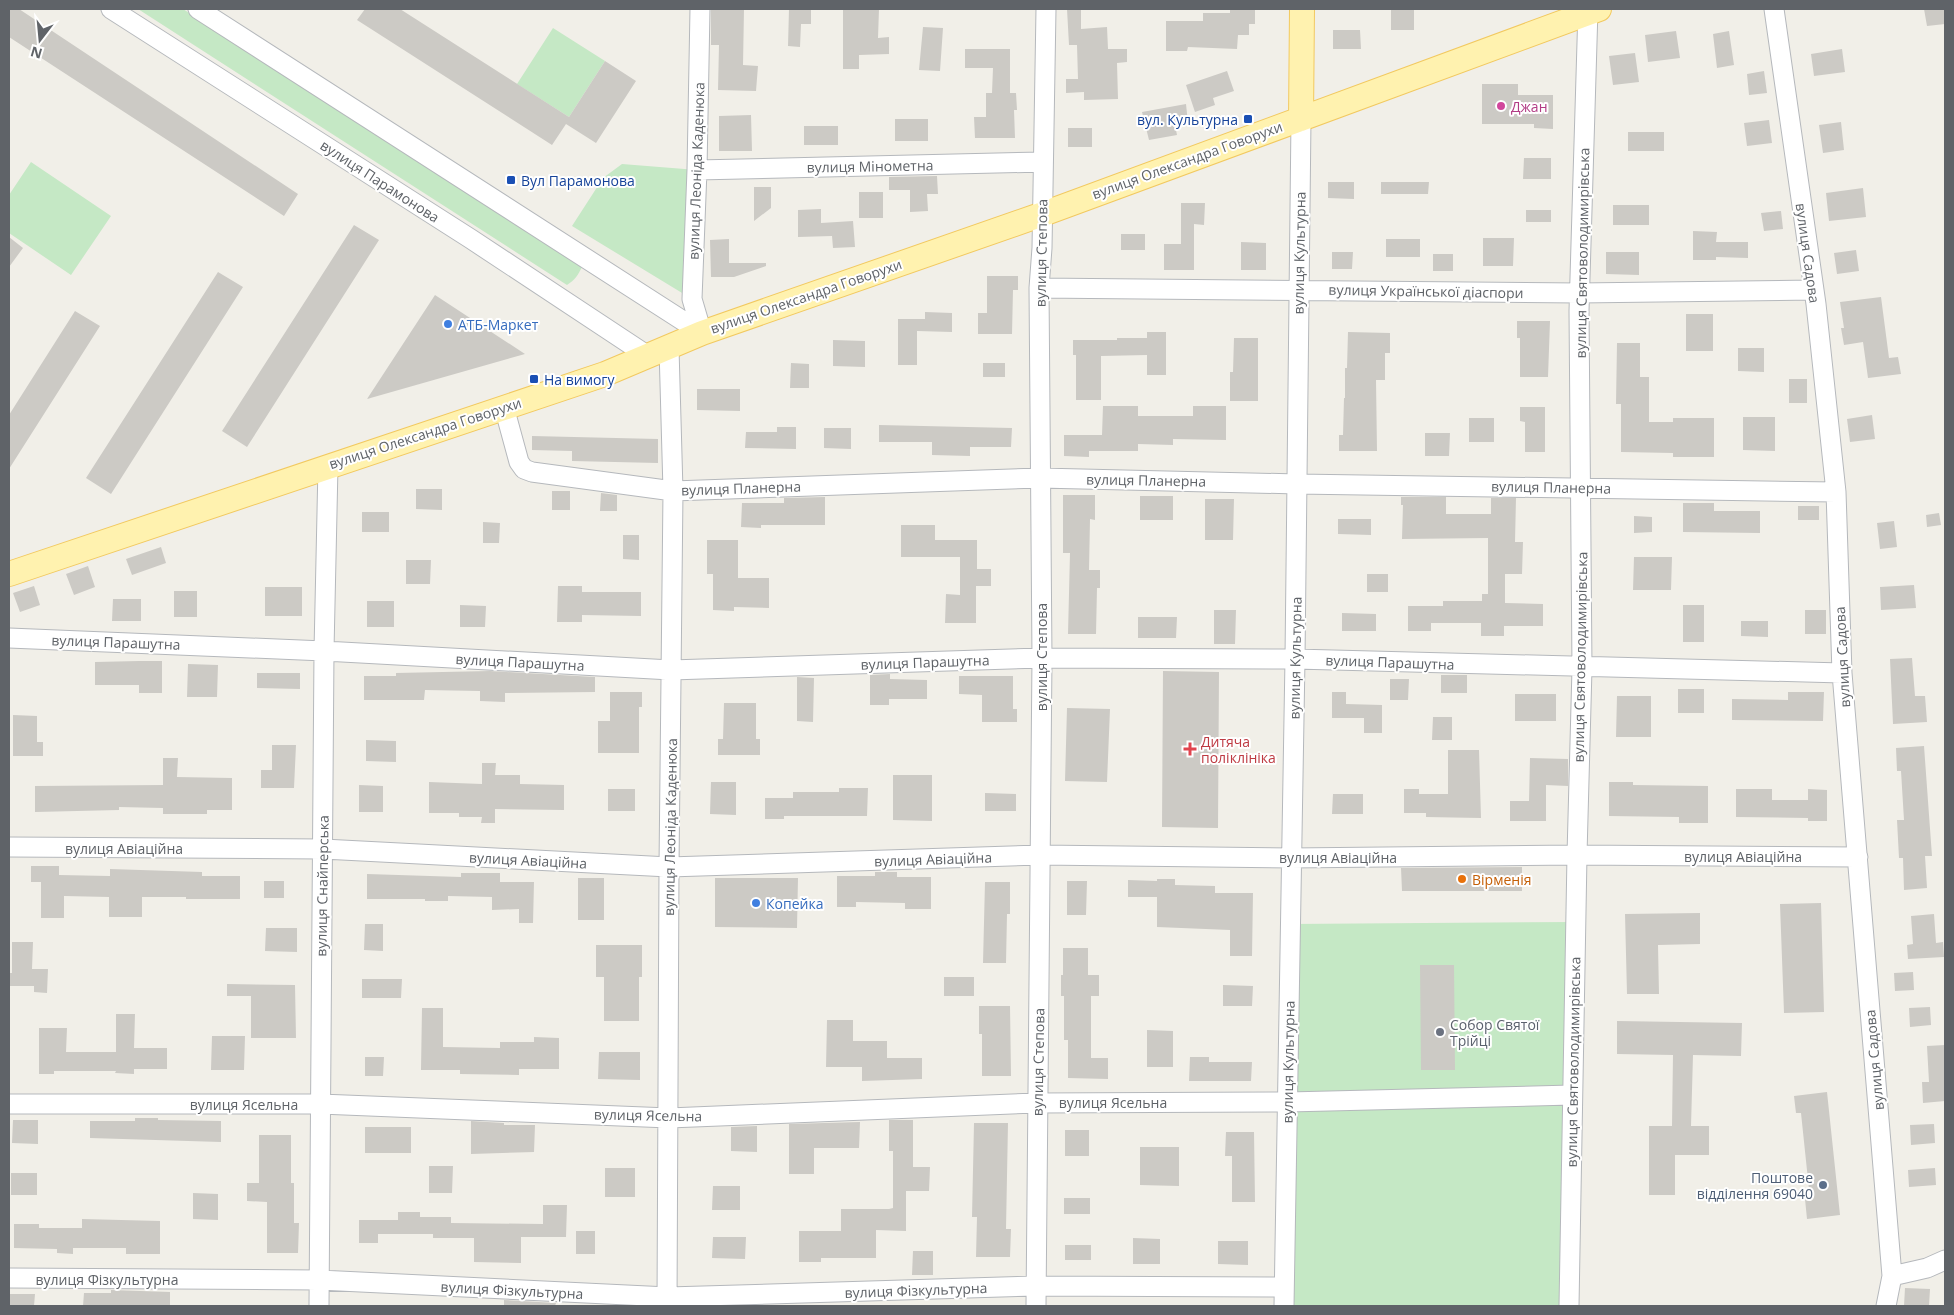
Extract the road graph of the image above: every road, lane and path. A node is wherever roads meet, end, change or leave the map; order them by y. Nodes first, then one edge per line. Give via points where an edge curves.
1 (111, 9) edge
2 (198, 9) edge
3 (700, 9) edge
4 (1046, 9) edge
5 (1302, 9) edge
6 (1774, 9) edge
7 (1591, 10) edge
8 (1301, 119) junction
9 (1043, 162) junction
10 (697, 170) junction
11 (1043, 214) junction
12 (1039, 288) junction
13 (1299, 290) junction
14 (1813, 290) junction
15 (1580, 293) junction
16 (702, 333) junction
17 (659, 352) junction
18 (504, 407) junction
19 (328, 466) junction
20 (1040, 478) junction
21 (1297, 484) junction
22 (1581, 487) junction
23 (673, 491) junction
24 (1836, 492) junction
25 (9, 574) edge
26 (9, 638) edge
27 (324, 651) junction
28 (1042, 658) junction
29 (1295, 659) junction
30 (1582, 668) junction
31 (672, 670) junction
32 (1842, 673) junction
33 (9, 847) edge
34 (322, 849) junction
35 (1040, 855) junction
36 (1577, 855) junction
37 (1858, 857) junction
38 (1291, 858) junction
39 (669, 867) junction
40 (1572, 1095) junction
41 (1038, 1102) junction
42 (1288, 1102) junction
43 (9, 1104) edge
44 (320, 1104) junction
45 (669, 1118) junction
46 (1945, 1260) edge
47 (1892, 1276) junction
48 (9, 1278) edge
49 (319, 1280) junction
50 (1036, 1286) junction
51 (1284, 1287) junction
52 (668, 1302) edge
53 (318, 1306) edge
54 (1036, 1306) edge
55 (1284, 1306) edge
56 (1569, 1306) edge
57 (1886, 1306) edge

1 - 17 street, вулиця Парамонова via 471,239
2 - 16 street
3 - 10 street, вулиця Леоніда Каденюка
4 - 9 street, вулиця Степова
5 - 8 main road, вулиця Культурна
6 - 14 street, вулиця Садова
7 - 8 main road, вулиця Олександра Говорухи
7 - 15 street, вулиця Святоволодимирівська
8 - 11 main road, вулиця Олександра Говорухи
8 - 13 street, вулиця Культурна
9 - 10 street, вулиця Мінометна
9 - 11 street, вулиця Степова
10 - 16 street, вулиця Леоніда Каденюка via 692,299
11 - 12 street, вулиця Степова
11 - 16 main road, вулиця Олександра Говорухи
12 - 13 street, вулиця Української діаспори
12 - 20 street, вулиця Степова
13 - 15 street, вулиця Української діаспори
13 - 21 street, вулиця Культурна
14 - 15 street, вулиця Української діаспори
14 - 24 street, вулиця Садова
15 - 22 street, вулиця Святоволодимирівська
16 - 17 main road, вулиця Олександра Говорухи
17 - 18 main road, вулиця Олександра Говорухи via 605,374
17 - 23 street, вулиця Леоніда Каденюка
18 - 19 main road, вулиця Олександра Говорухи
18 - 23 street, вулиця Планерна via 518,462 524,469
19 - 25 main road, вулиця Олександра Говорухи
19 - 27 street, вулиця Снайперська
20 - 21 street, вулиця Планерна
20 - 23 street, вулиця Планерна
20 - 28 street, вулиця Степова
21 - 22 street, вулиця Планерна
21 - 29 street, вулиця Культурна
22 - 24 street, вулиця Планерна
22 - 30 street, вулиця Святоволодимирівська
23 - 31 street, вулиця Леоніда Каденюка
24 - 32 street, вулиця Садова
26 - 27 street, вулиця Парашутна
27 - 31 street, вулиця Парашутна
27 - 34 street, вулиця Снайперська
28 - 29 street, вулиця Парашутна
28 - 31 street, вулиця Парашутна
28 - 35 street, вулиця Степова
29 - 30 street, вулиця Парашутна
29 - 38 street, вулиця Культурна
30 - 32 street, вулиця Парашутна
30 - 36 street, вулиця Святоволодимирівська
31 - 39 street, вулиця Леоніда Каденюка
32 - 37 street, вулиця Садова
33 - 34 street, вулиця Авіаційна
34 - 39 street, вулиця Авіаційна
34 - 44 street, вулиця Снайперська
35 - 38 street, вулиця Авіаційна
35 - 39 street, вулиця Авіаційна
35 - 41 street, вулиця Степова
36 - 37 street, вулиця Авіаційна
36 - 38 street, вулиця Авіаційна
36 - 40 street, вулиця Святоволодимирівська
37 - 47 street, вулиця Садова
38 - 42 street, вулиця Культурна
39 - 45 street, вулиця Леоніда Каденюка
40 - 42 street, вулиця Ясельна
40 - 56 street, вулиця Святоволодимирівська
41 - 42 street, вулиця Ясельна
41 - 45 street, вулиця Ясельна
41 - 50 street, вулиця Степова
42 - 51 street, вулиця Культурна
43 - 44 street, вулиця Ясельна
44 - 45 street, вулиця Ясельна
44 - 49 street, вулиця Снайперська
45 - 52 street, вулиця Леоніда Каденюка
46 - 47 street
47 - 57 street, вулиця Садова
48 - 49 street, вулиця Фізкультурна
49 - 52 street, вулиця Фізкультурна
49 - 53 street, вулиця Снайперська
50 - 51 street, вулиця Фізкультурна
50 - 52 street, вулиця Фізкультурна
50 - 54 street, вулиця Степова
51 - 55 street, вулиця Культурна

